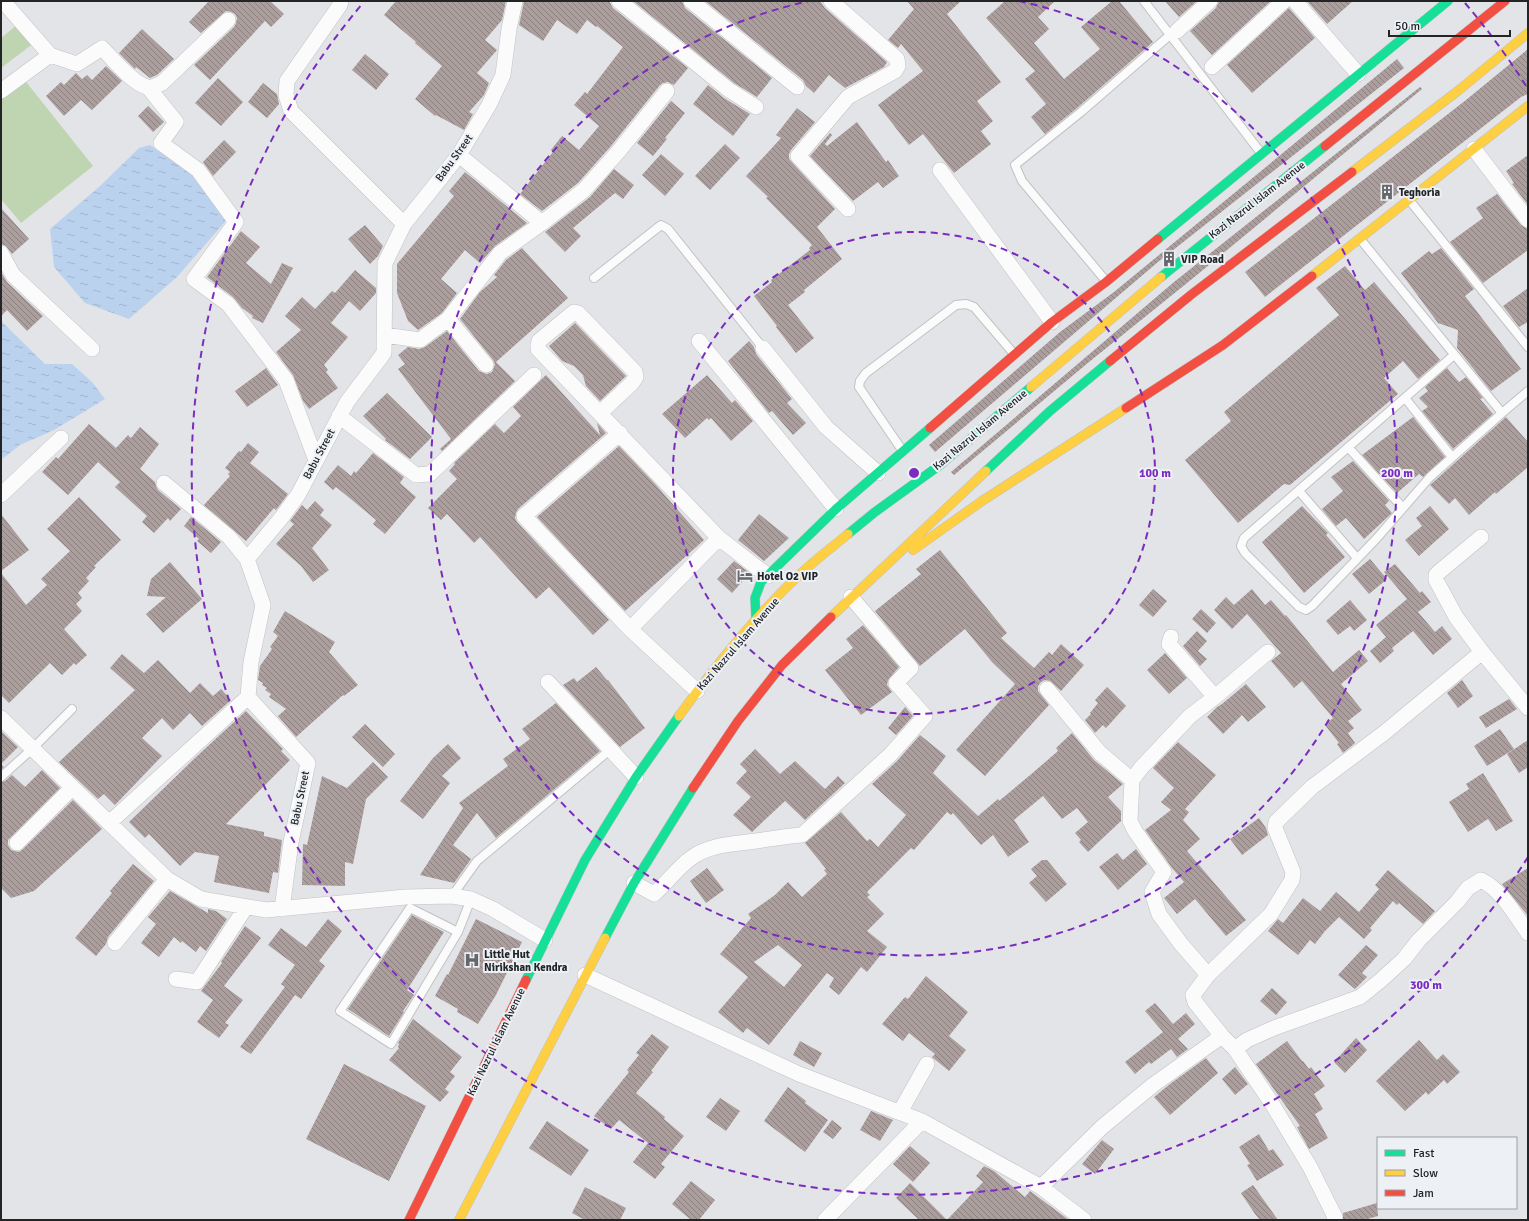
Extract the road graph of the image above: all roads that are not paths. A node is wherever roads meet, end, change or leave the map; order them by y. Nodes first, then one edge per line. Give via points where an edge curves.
1 (3, 1) edge
2 (341, 1) edge
3 (515, 1) edge
4 (619, 1) edge
5 (691, 1) edge
6 (831, 1) edge
7 (1144, 1) edge
8 (1210, 1) edge
9 (1284, 1) edge
10 (1295, 1) edge
11 (1491, 1) edge
12 (1505, 1) edge
13 (1443, 3) edge
14 (228, 20) dead end
15 (1174, 33) junction
16 (1528, 33) edge
17 (1463, 35) junction
18 (50, 55) junction
19 (1503, 66) dead end
20 (1212, 67) dead end
21 (1358, 74) junction
22 (148, 87) junction
23 (797, 87) dead end
24 (1, 91) edge
25 (667, 91) dead end
26 (1528, 106) edge
27 (756, 107) dead end
28 (1437, 107) junction
29 (1474, 149) junction
30 (1262, 154) junction
31 (459, 155) junction
32 (940, 170) dead end
33 (1409, 200) junction
34 (848, 209) dead end
35 (1528, 220) edge
36 (542, 223) junction
37 (404, 224) junction
38 (1361, 239) junction
39 (1, 253) edge
40 (594, 278) dead end
41 (1106, 282) junction
42 (448, 319) junction
43 (1052, 322) junction
44 (384, 335) junction
45 (699, 341) dead end
46 (1528, 347) edge
47 (763, 348) joint
48 (92, 349) dead end
49 (1014, 354) junction
50 (1454, 355) junction
51 (486, 365) dead end
52 (534, 375) dead end
53 (1528, 391) edge
54 (1405, 398) junction
55 (600, 413) junction
56 (1502, 413) junction
57 (339, 416) junction
58 (620, 433) junction
59 (61, 438) dead end
60 (1348, 448) junction
61 (902, 451) junction
62 (1452, 457) junction
63 (316, 460) junction
64 (878, 473) junction
65 (164, 483) dead end
66 (1299, 491) junction
67 (1, 495) edge
68 (836, 508) junction
69 (1403, 508) junction
70 (1481, 537) dead end
71 (719, 538) junction
72 (1357, 558) junction
73 (246, 559) junction
74 (768, 576) junction
75 (864, 584) junction
76 (851, 597) junction
77 (756, 620) junction
78 (630, 629) junction
79 (1171, 637) dead end
80 (1268, 652) dead end
81 (1482, 652) junction
82 (548, 682) dead end
83 (1047, 689) dead end
84 (697, 691) junction
85 (248, 697) junction
86 (1215, 697) junction
87 (1528, 708) edge
88 (72, 709) dead end
89 (1, 718) edge
90 (32, 749) junction
91 (611, 749) junction
92 (636, 777) junction
93 (1, 778) edge
94 (1132, 780) junction
95 (72, 788) junction
96 (109, 823) junction
97 (17, 843) dead end
98 (167, 880) junction
99 (634, 883) junction
100 (452, 896) junction
101 (471, 899) junction
102 (246, 907) junction
103 (282, 909) junction
104 (458, 932) junction
105 (1528, 933) edge
106 (544, 940) junction
107 (115, 943) dead end
108 (585, 975) junction
109 (1208, 975) junction
110 (176, 979) dead end
111 (1222, 1036) junction
112 (1235, 1049) junction
113 (927, 1064) dead end
114 (900, 1112) junction
115 (922, 1121) junction
116 (1041, 1187) junction
117 (409, 1220) edge
118 (459, 1220) edge
119 (825, 1220) edge
120 (1084, 1220) edge
121 (1334, 1220) edge

1 - 18 street
2 - 37 street via 287,81 286,95 291,111
3 - 31 street, Babu Street via 503,76
4 - 27 street via 729,90
5 - 23 street
6 - 34 street via 897,59 898,66 895,71 848,97 798,156
7 - 15 lane
8 - 15 street
9 - 20 street
10 - 21 street
11 - 17 main road
12 - 17 main road, Kazi Nazrul Islam Avenue
13 - 21 main road
14 - 22 street via 162,83
15 - 30 lane
15 - 41 lane via 1015,165 1022,182
16 - 28 main road
17 - 77 main road, Kazi Nazrul Islam Avenue via 1166,272 1064,362 940,465 875,512 801,575
18 - 22 street via 77,64 102,48 132,78
18 - 24 street
19 - 28 main road via 1465,92
21 - 30 main road
22 - 63 street via 176,122 161,143 198,170 236,222 194,279 228,304 286,380
25 - 36 street via 584,190
26 - 29 main road
28 - 75 main road via 1080,380
29 - 33 main road
29 - 35 street
30 - 41 main road
31 - 36 street
31 - 37 street, Babu Street
32 - 43 street
33 - 38 main road
33 - 46 lane
36 - 42 street via 500,253
37 - 44 street, Babu Street via 385,263
38 - 50 lane
38 - 75 main road via 1223,345 982,501
39 - 48 street via 14,275
40 - 47 lane via 661,225 668,228
41 - 43 main road
42 - 44 street via 420,340
42 - 51 street
43 - 49 main road
44 - 57 street, Babu Street via 384,353
45 - 68 street
47 - 64 street via 826,427
49 - 61 main road
49 - 61 lane via 974,307 966,304 956,305 866,373 859,387
50 - 54 lane
50 - 56 lane
52 - 57 street via 430,474 416,475
53 - 56 lane
54 - 60 lane
54 - 62 lane
55 - 55 street via 538,349 539,341 574,312 578,313 635,372 636,377 632,383
55 - 58 street
56 - 62 lane
57 - 63 street, Babu Street
58 - 71 street
58 - 78 street via 524,516
59 - 67 street
60 - 66 lane
60 - 69 lane
61 - 64 main road
62 - 69 lane via 1430,477
63 - 73 street, Babu Street via 298,495
64 - 68 main road
65 - 73 street via 229,537
66 - 72 lane
66 - 72 lane via 1244,538 1241,546 1245,554 1292,602 1306,610
68 - 74 main road
69 - 72 lane
70 - 81 street via 1439,572 1436,580 1456,616
71 - 74 street
71 - 78 street
73 - 85 street via 263,605 251,662
74 - 77 main road via 761,582 755,598
75 - 76 main road
76 - 99 main road via 782,665 738,721
76 - 99 street via 911,668 896,683 925,716 890,755 802,835 706,849 690,858 654,894
77 - 84 main road, Kazi Nazrul Islam Avenue
78 - 84 street
79 - 86 street via 1169,644
80 - 86 street
81 - 87 street
81 - 109 street via 1384,733 1312,787 1276,822 1275,828 1293,872 1292,880 1271,914
82 - 91 street
83 - 94 street via 1100,753
84 - 92 main road, Kazi Nazrul Islam Avenue
85 - 96 street
85 - 103 street, Babu Street via 308,763 291,842
86 - 94 street via 1190,716
88 - 90 lane
89 - 90 street
90 - 93 lane
90 - 95 street
91 - 92 street
91 - 100 lane via 477,861
92 - 106 main road, Kazi Nazrul Islam Avenue via 585,860
94 - 109 street via 1130,821 1134,831 1164,872 1152,892 1159,914
95 - 96 street
95 - 97 street
96 - 98 street
98 - 102 street via 201,899
98 - 107 street
99 - 108 main road
100 - 101 street
100 - 103 street via 406,897
101 - 104 lane
101 - 106 street via 493,909
102 - 103 street
102 - 110 street via 197,982
104 - 104 lane via 410,908 340,1011 391,1044
105 - 112 street via 1502,897 1482,880 1468,888 1418,940 1404,959 1360,997 1274,1028 1247,1040
106 - 117 main road, Kazi Nazrul Islam Avenue
108 - 114 street via 799,1074
108 - 118 main road
109 - 111 street via 1193,995 1195,1002
111 - 112 street
111 - 116 street via 1153,1085 1102,1127
112 - 121 street via 1310,1166 1335,1217
113 - 114 street
114 - 115 street
115 - 116 street
115 - 119 street
116 - 120 street

